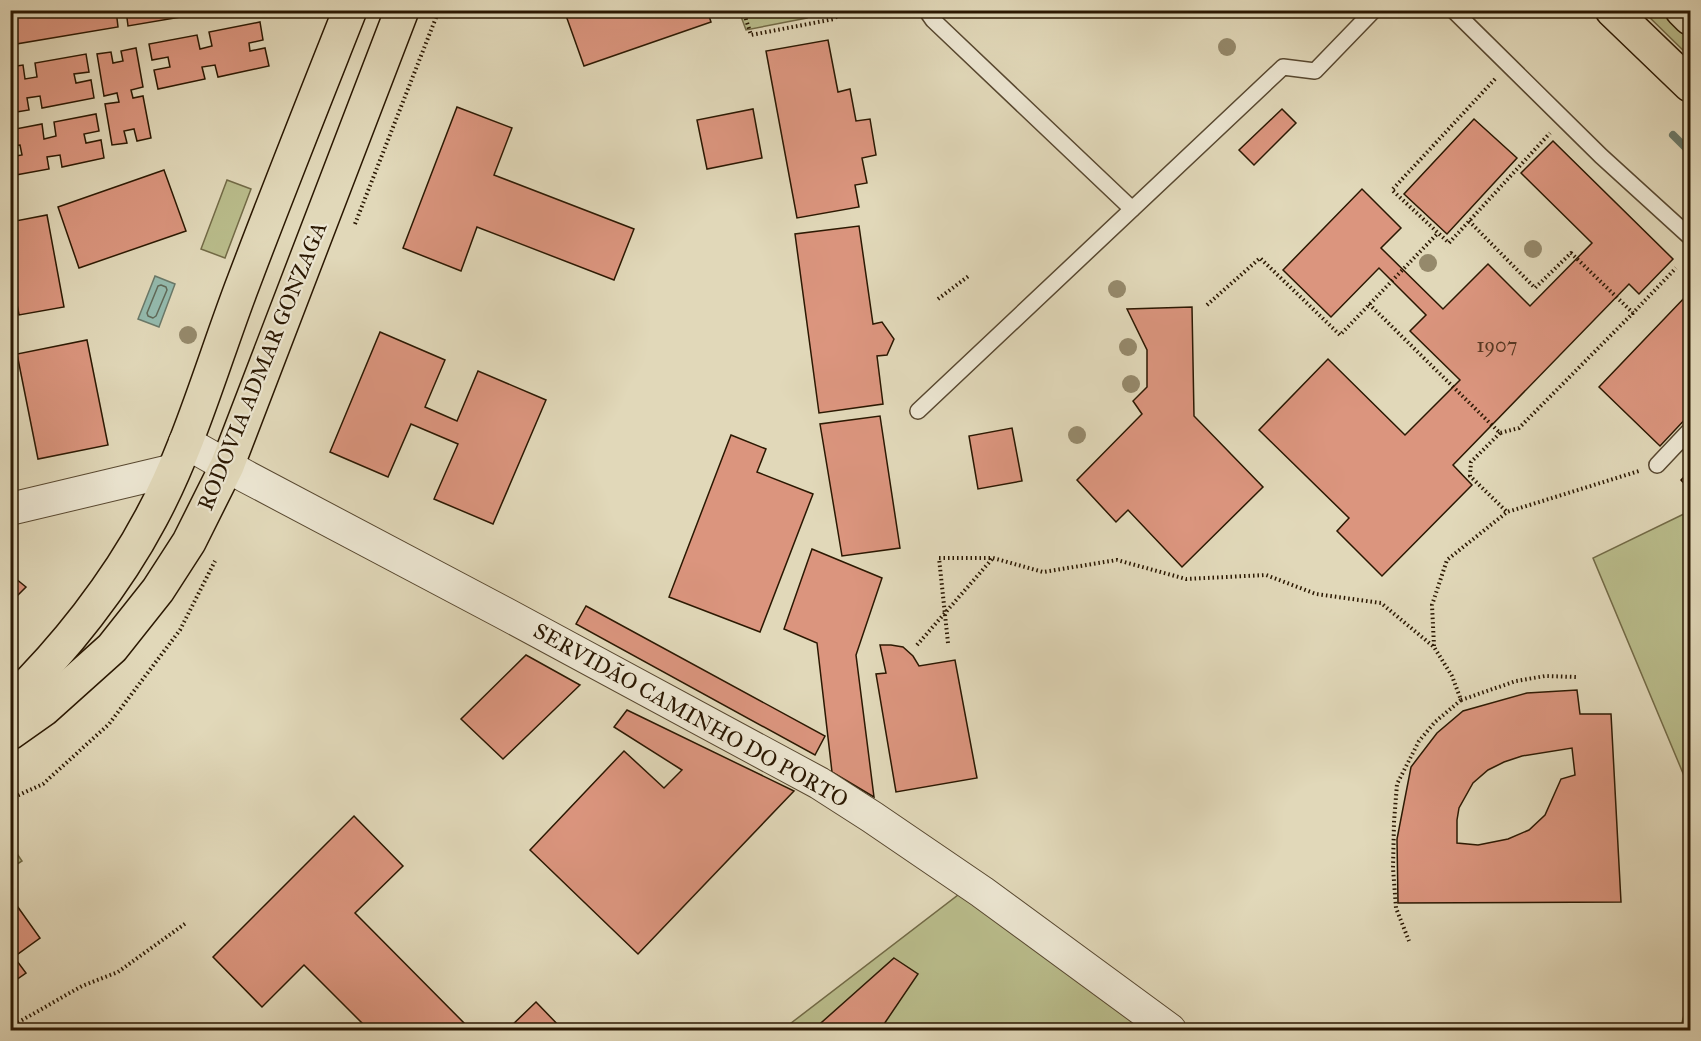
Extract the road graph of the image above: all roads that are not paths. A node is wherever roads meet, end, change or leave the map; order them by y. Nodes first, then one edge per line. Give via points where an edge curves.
1 (350, 10) edge
2 (402, 10) edge
3 (926, 10) edge
4 (1374, 10) edge
5 (1453, 10) edge
6 (1612, 10) edge
7 (1682, 10) edge
8 (1690, 18) edge
9 (1690, 85) edge
10 (1132, 209) junction
11 (1690, 237) edge
12 (918, 411) dead end
13 (1690, 430) edge
14 (180, 456) junction
15 (1657, 465) road end
16 (226, 466) junction
17 (10, 509) edge
18 (10, 702) edge
19 (10, 733) edge
20 (1170, 1030) edge

1 - 14 main road, RODOVIA ADMAR GONZAGA
2 - 16 main road, RODOVIA ADMAR GONZAGA
3 - 10 lane
4 - 10 lane via 1315,71 1283,67
5 - 11 lane
6 - 9 main road
7 - 8 main road
10 - 12 lane
13 - 15 lane
14 - 16 street, SERVIDÃO CAMINHO DO PORTO
14 - 17 street
14 - 18 main road, RODOVIA ADMAR GONZAGA via 128,559 81,624
16 - 19 main road, RODOVIA ADMAR GONZAGA via 189,542 158,590 112,648 44,710
16 - 20 street, SERVIDÃO CAMINHO DO PORTO via 819,783 982,892

